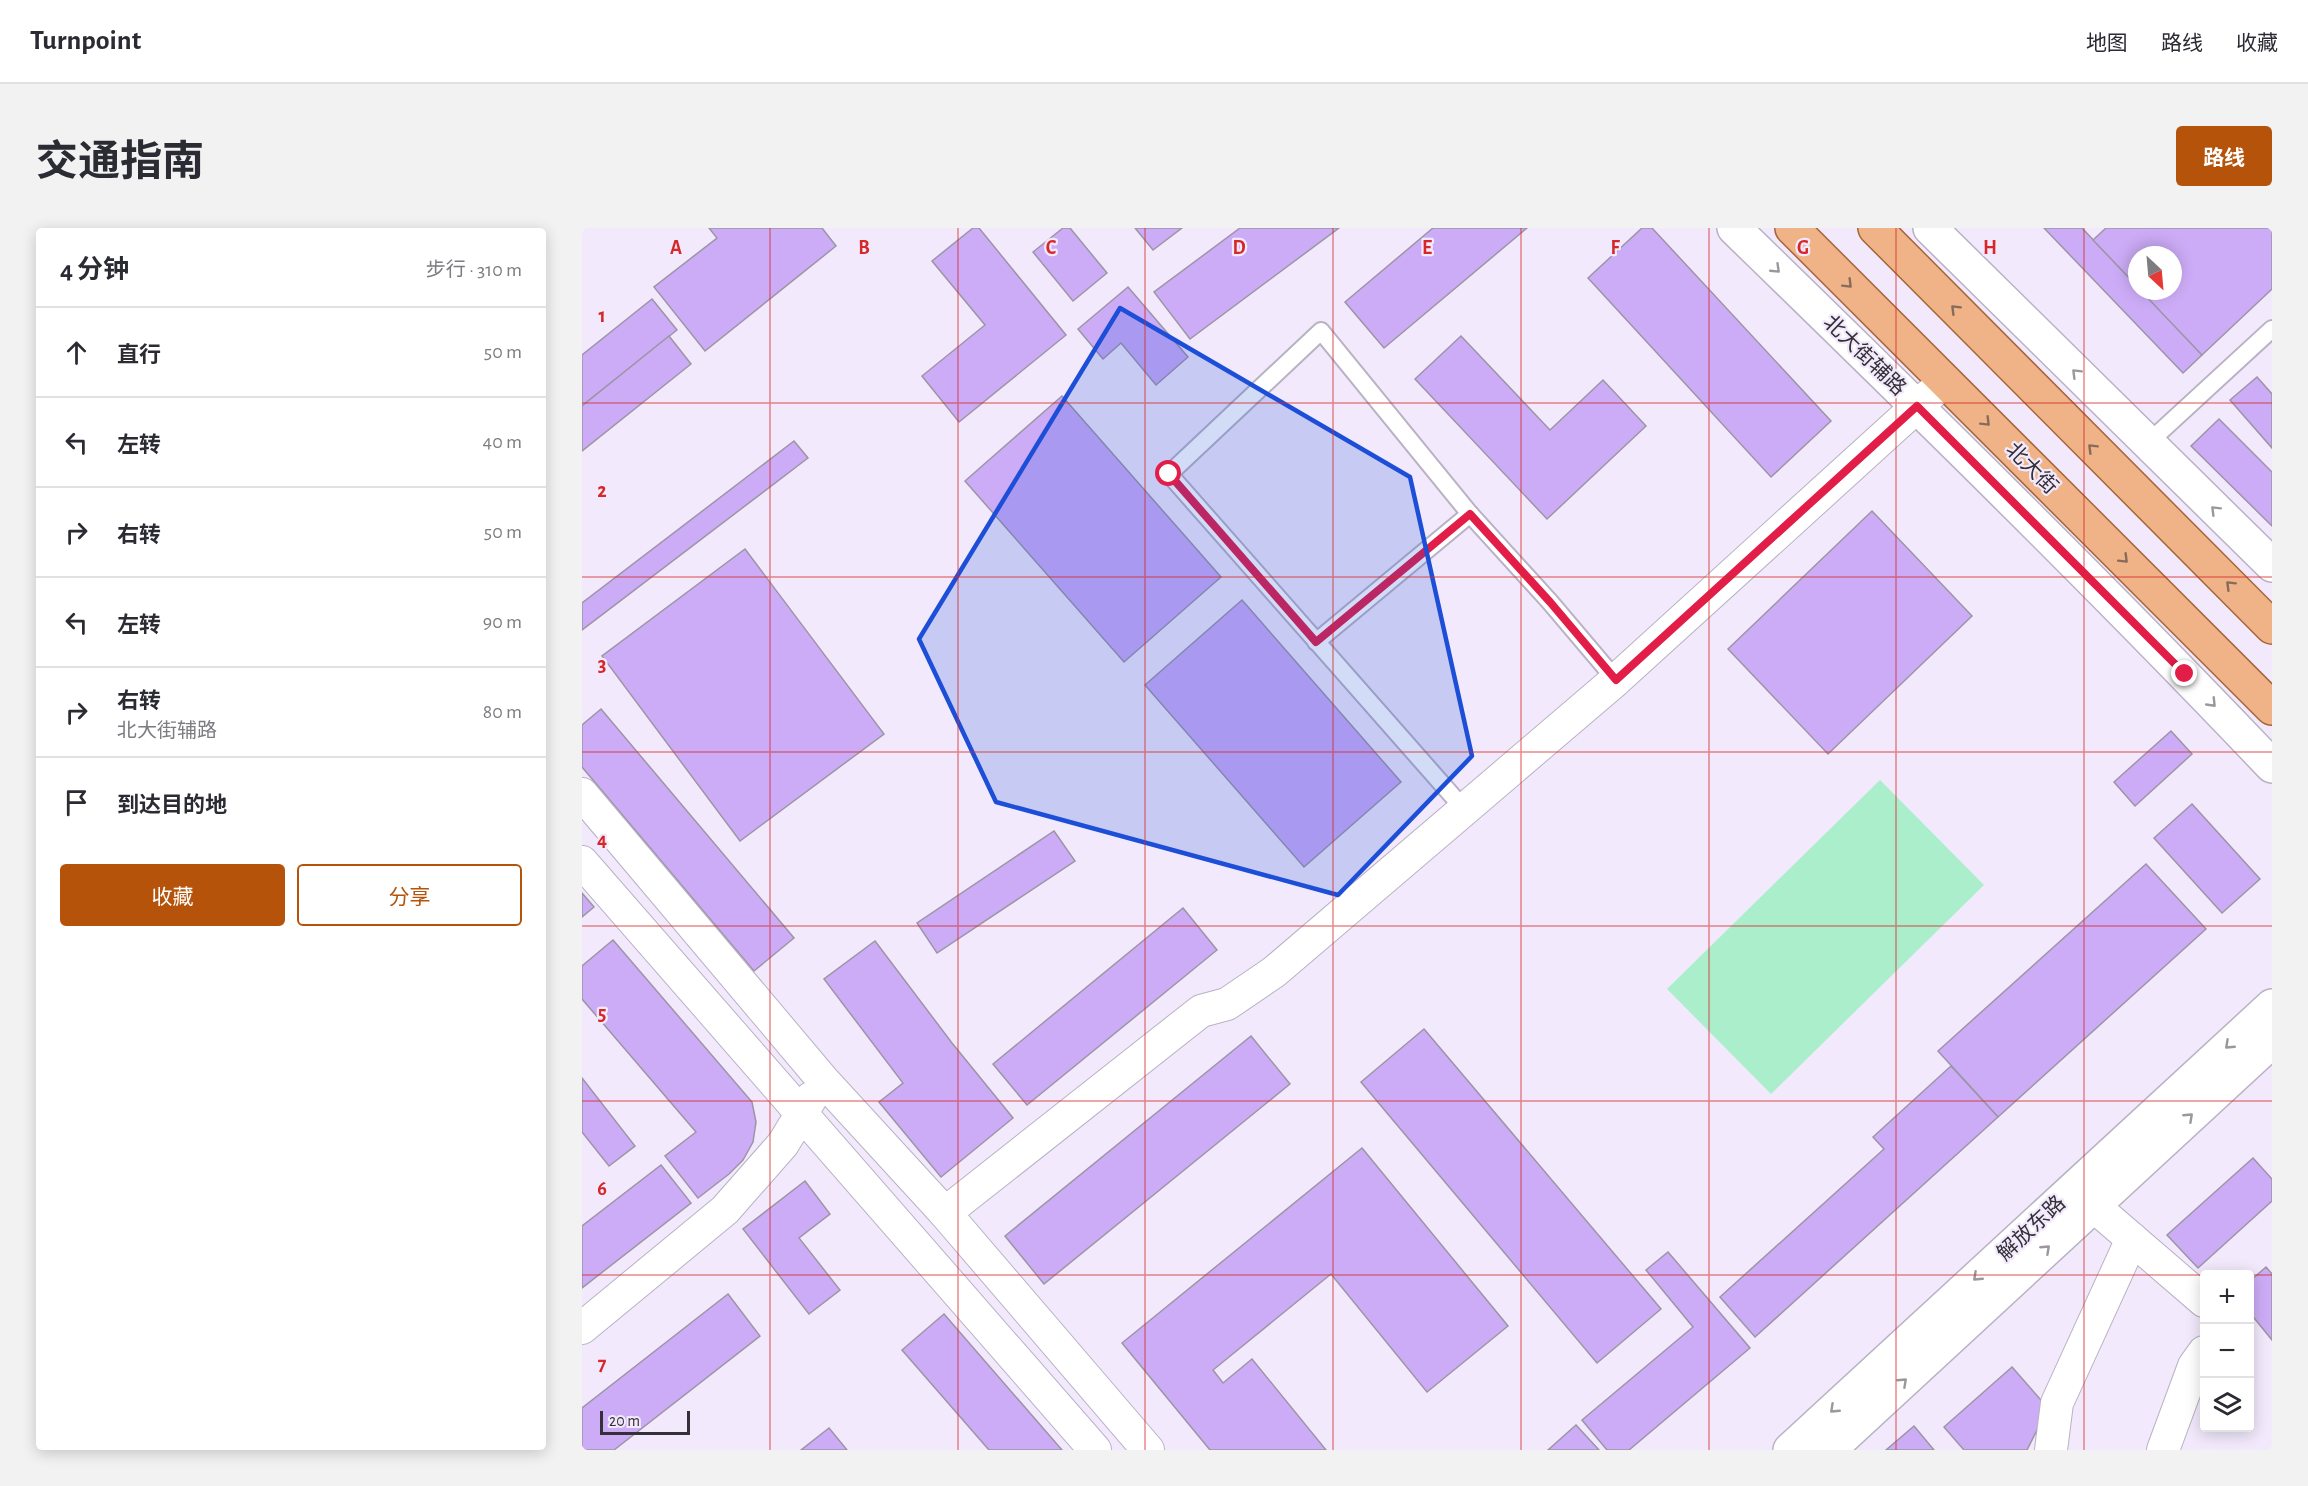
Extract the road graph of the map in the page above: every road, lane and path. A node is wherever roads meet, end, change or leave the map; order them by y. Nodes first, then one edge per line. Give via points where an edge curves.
1 (1734, 228) edge
2 (1792, 228) edge
3 (1875, 228) edge
4 (1930, 228) edge
5 (2272, 329) edge
6 (1945, 381) junction
7 (1917, 406) junction
8 (2148, 443) junction
9 (1470, 514) junction
10 (2272, 565) edge
11 (2272, 627) edge
12 (1316, 642) junction
13 (1616, 680) junction
14 (2272, 708) edge
15 (2272, 766) edge
16 (582, 794) edge
17 (1464, 809) junction
18 (582, 862) edge
19 (2272, 1006) edge
20 (2272, 1041) edge
21 (823, 1080) junction
22 (801, 1114) junction
23 (2083, 1197) junction
24 (945, 1214) junction
25 (2132, 1239) junction
26 (2200, 1297) edge
27 (582, 1328) edge
28 (2200, 1358) edge
29 (1095, 1450) edge
30 (1148, 1450) edge
31 (1790, 1450) edge
32 (1829, 1450) edge
33 (2051, 1450) edge
34 (2163, 1450) edge

1 -> 7 street, 北大街辅路
2 -> 6 main road, 北大街
11 -> 3 main road
8 -> 4 street
5 - 8 lane
6 - 7 street
6 -> 14 main road, 北大街
7 - 13 street
7 -> 15 street, 北大街辅路
10 -> 8 street
9 - 12 lane
9 - 12 lane via 1321,331 1169,474
9 - 13 lane
12 - 17 lane
13 - 17 street
16 - 21 street
17 - 24 street via 1274,972 1227,1004 1201,1011
18 - 22 street
19 -> 23 street, 解放东路
23 -> 20 street, 解放东路
21 - 22 street
21 - 24 street
22 - 27 street via 783,1144 725,1210
22 - 29 street
23 - 25 street
23 -> 31 street, 解放东路
32 -> 23 street, 解放东路
24 - 30 street
25 - 26 street
25 - 33 street via 2057,1403
28 - 34 street

